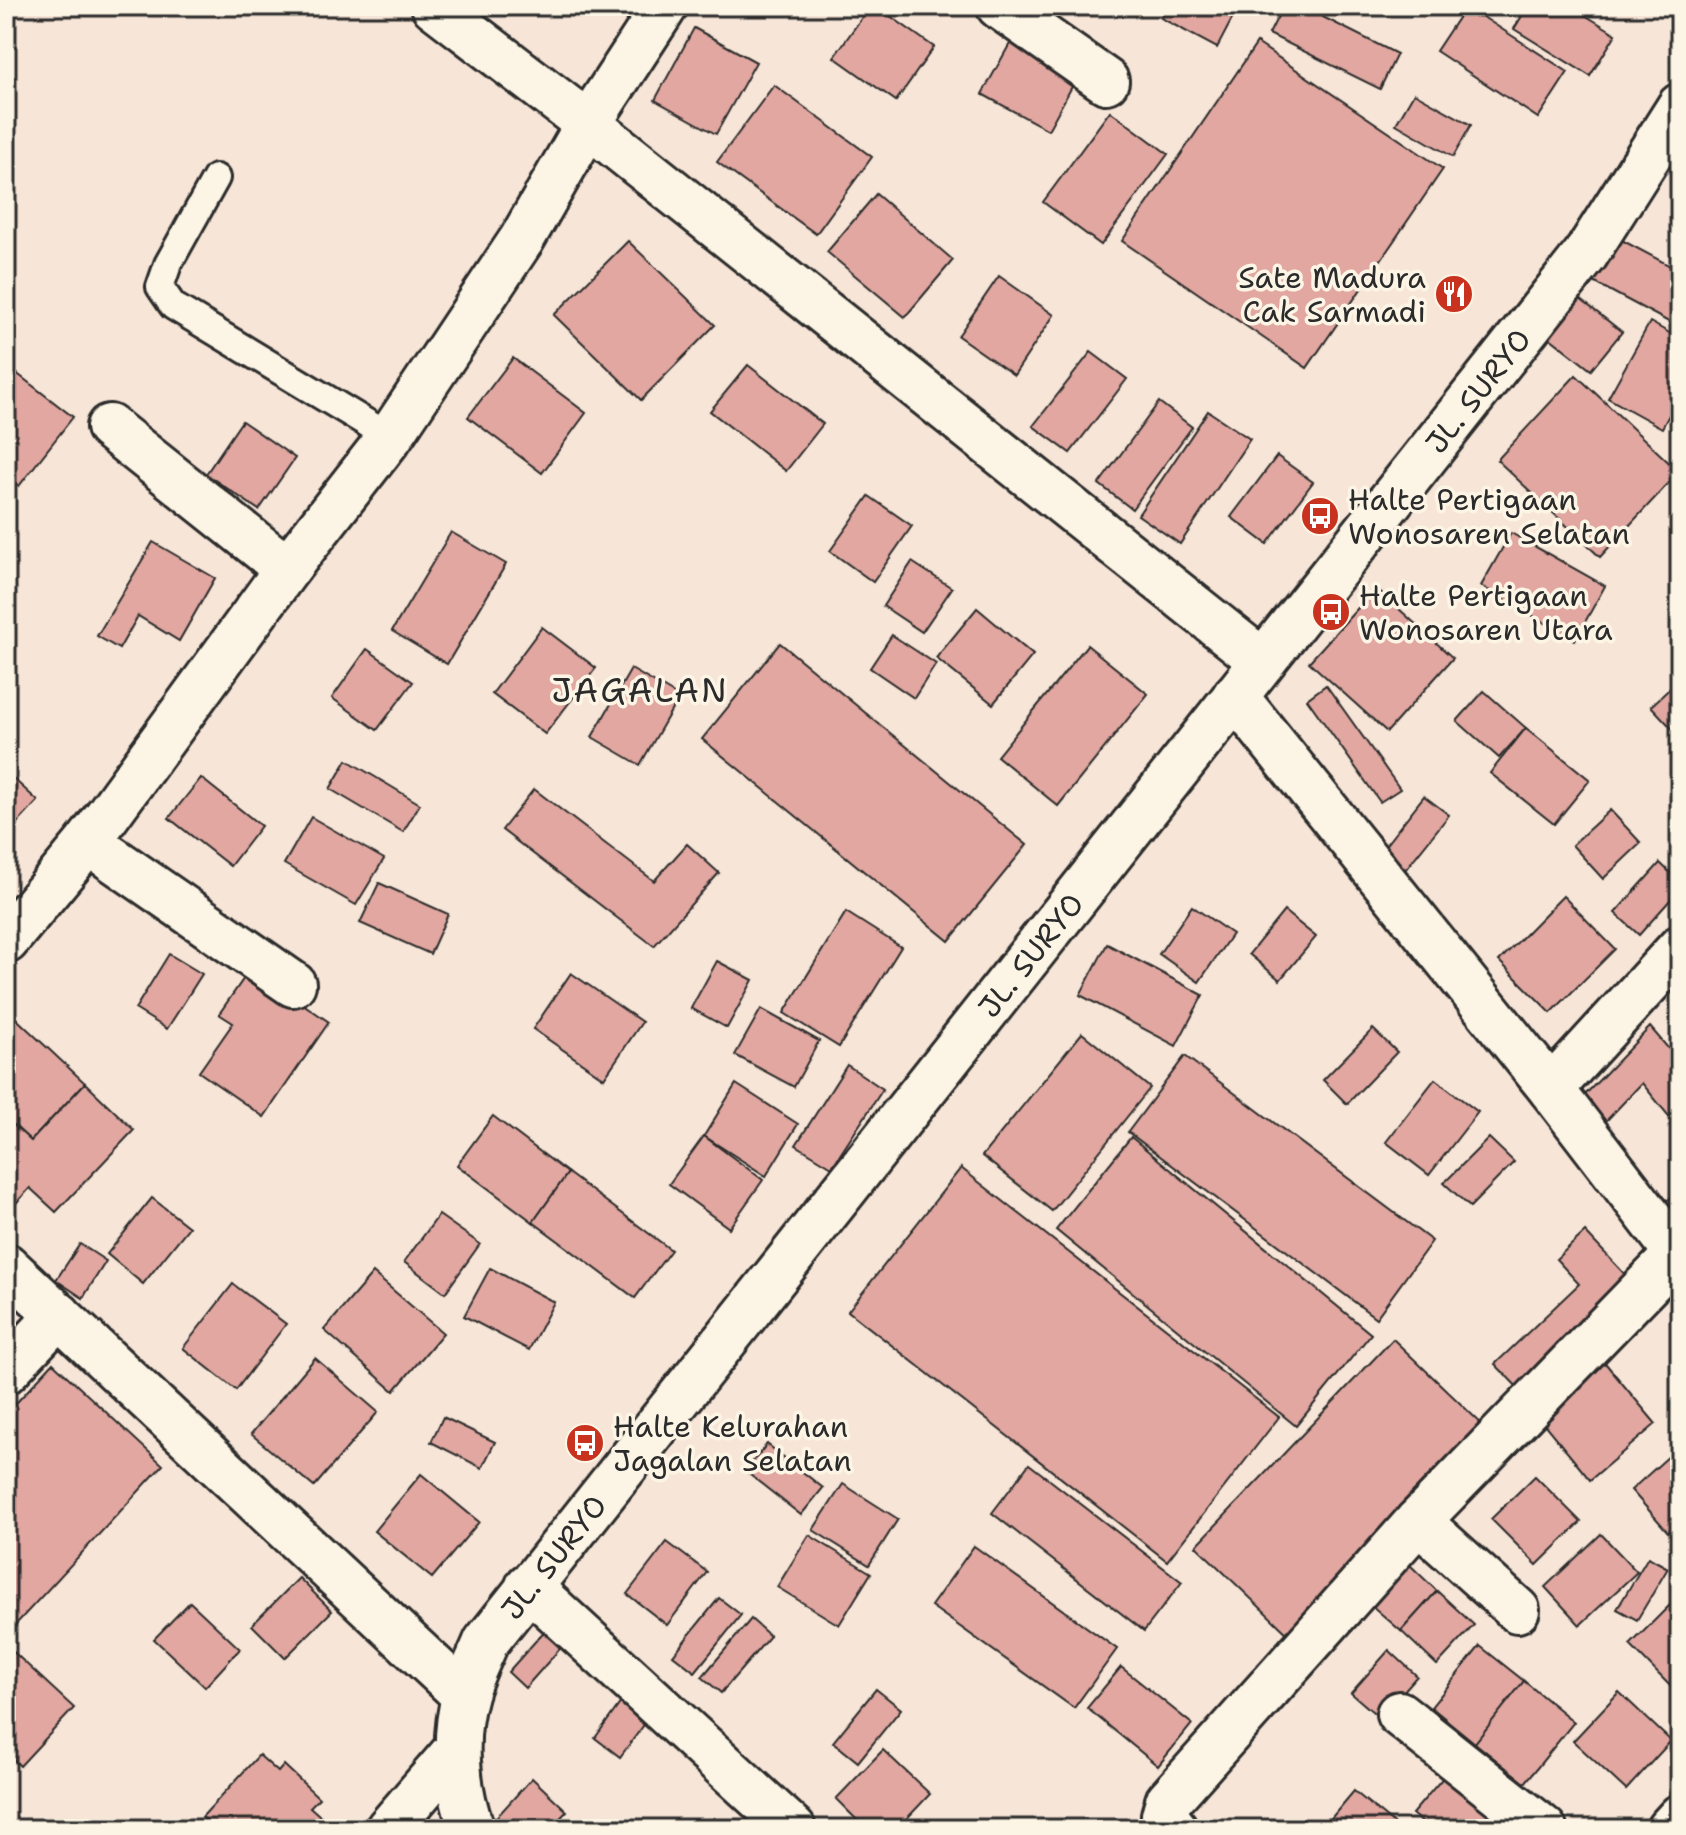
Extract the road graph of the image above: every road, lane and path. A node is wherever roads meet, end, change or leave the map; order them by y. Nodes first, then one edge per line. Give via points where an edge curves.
1 (434, 6) edge
2 (665, 6) edge
3 (999, 6) edge
4 (1106, 81) dead end
5 (588, 124) junction
6 (1674, 127) edge
7 (216, 178) dead end
8 (109, 427) dead end
9 (390, 437) junction
10 (287, 569) junction
11 (1262, 661) junction
12 (1235, 696) junction
13 (88, 842) junction
14 (6, 941) edge
15 (1680, 948) edge
16 (293, 984) dead end
17 (1551, 1089) junction
18 (1679, 1256) edge
19 (6, 1266) edge
20 (59, 1315) junction
21 (6, 1371) edge
22 (1418, 1521) junction
23 (528, 1586) junction
24 (1517, 1610) dead end
25 (464, 1695) junction
26 (1399, 1714) dead end
27 (457, 1749) junction
28 (1680, 1817) edge
29 (388, 1829) edge
30 (472, 1829) edge
31 (793, 1829) edge
32 (1175, 1829) edge
33 (1544, 1829) edge
34 (1669, 1829) edge

1 - 5 street
2 - 5 street
3 - 4 street
5 - 9 street via 522,239
5 - 11 street
6 - 11 street, JL. SURYO via 1586,254
7 - 9 lane via 160,287 173,306
8 - 10 street
9 - 10 street
10 - 13 street
11 - 12 street, JL. SURYO
12 - 17 street
12 - 23 street, JL. SURYO
13 - 14 street
13 - 16 street
15 - 17 street
17 - 18 street
18 - 22 street
19 - 20 street
20 - 21 street
20 - 25 street
22 - 24 street
22 - 32 street via 1168,1801 1164,1815
23 - 25 street, JL. SURYO via 486,1642
23 - 31 street
25 - 27 street, JL. SURYO
26 - 33 street
27 - 29 street
27 - 30 street, JL. SURYO via 464,1809
28 - 34 street

